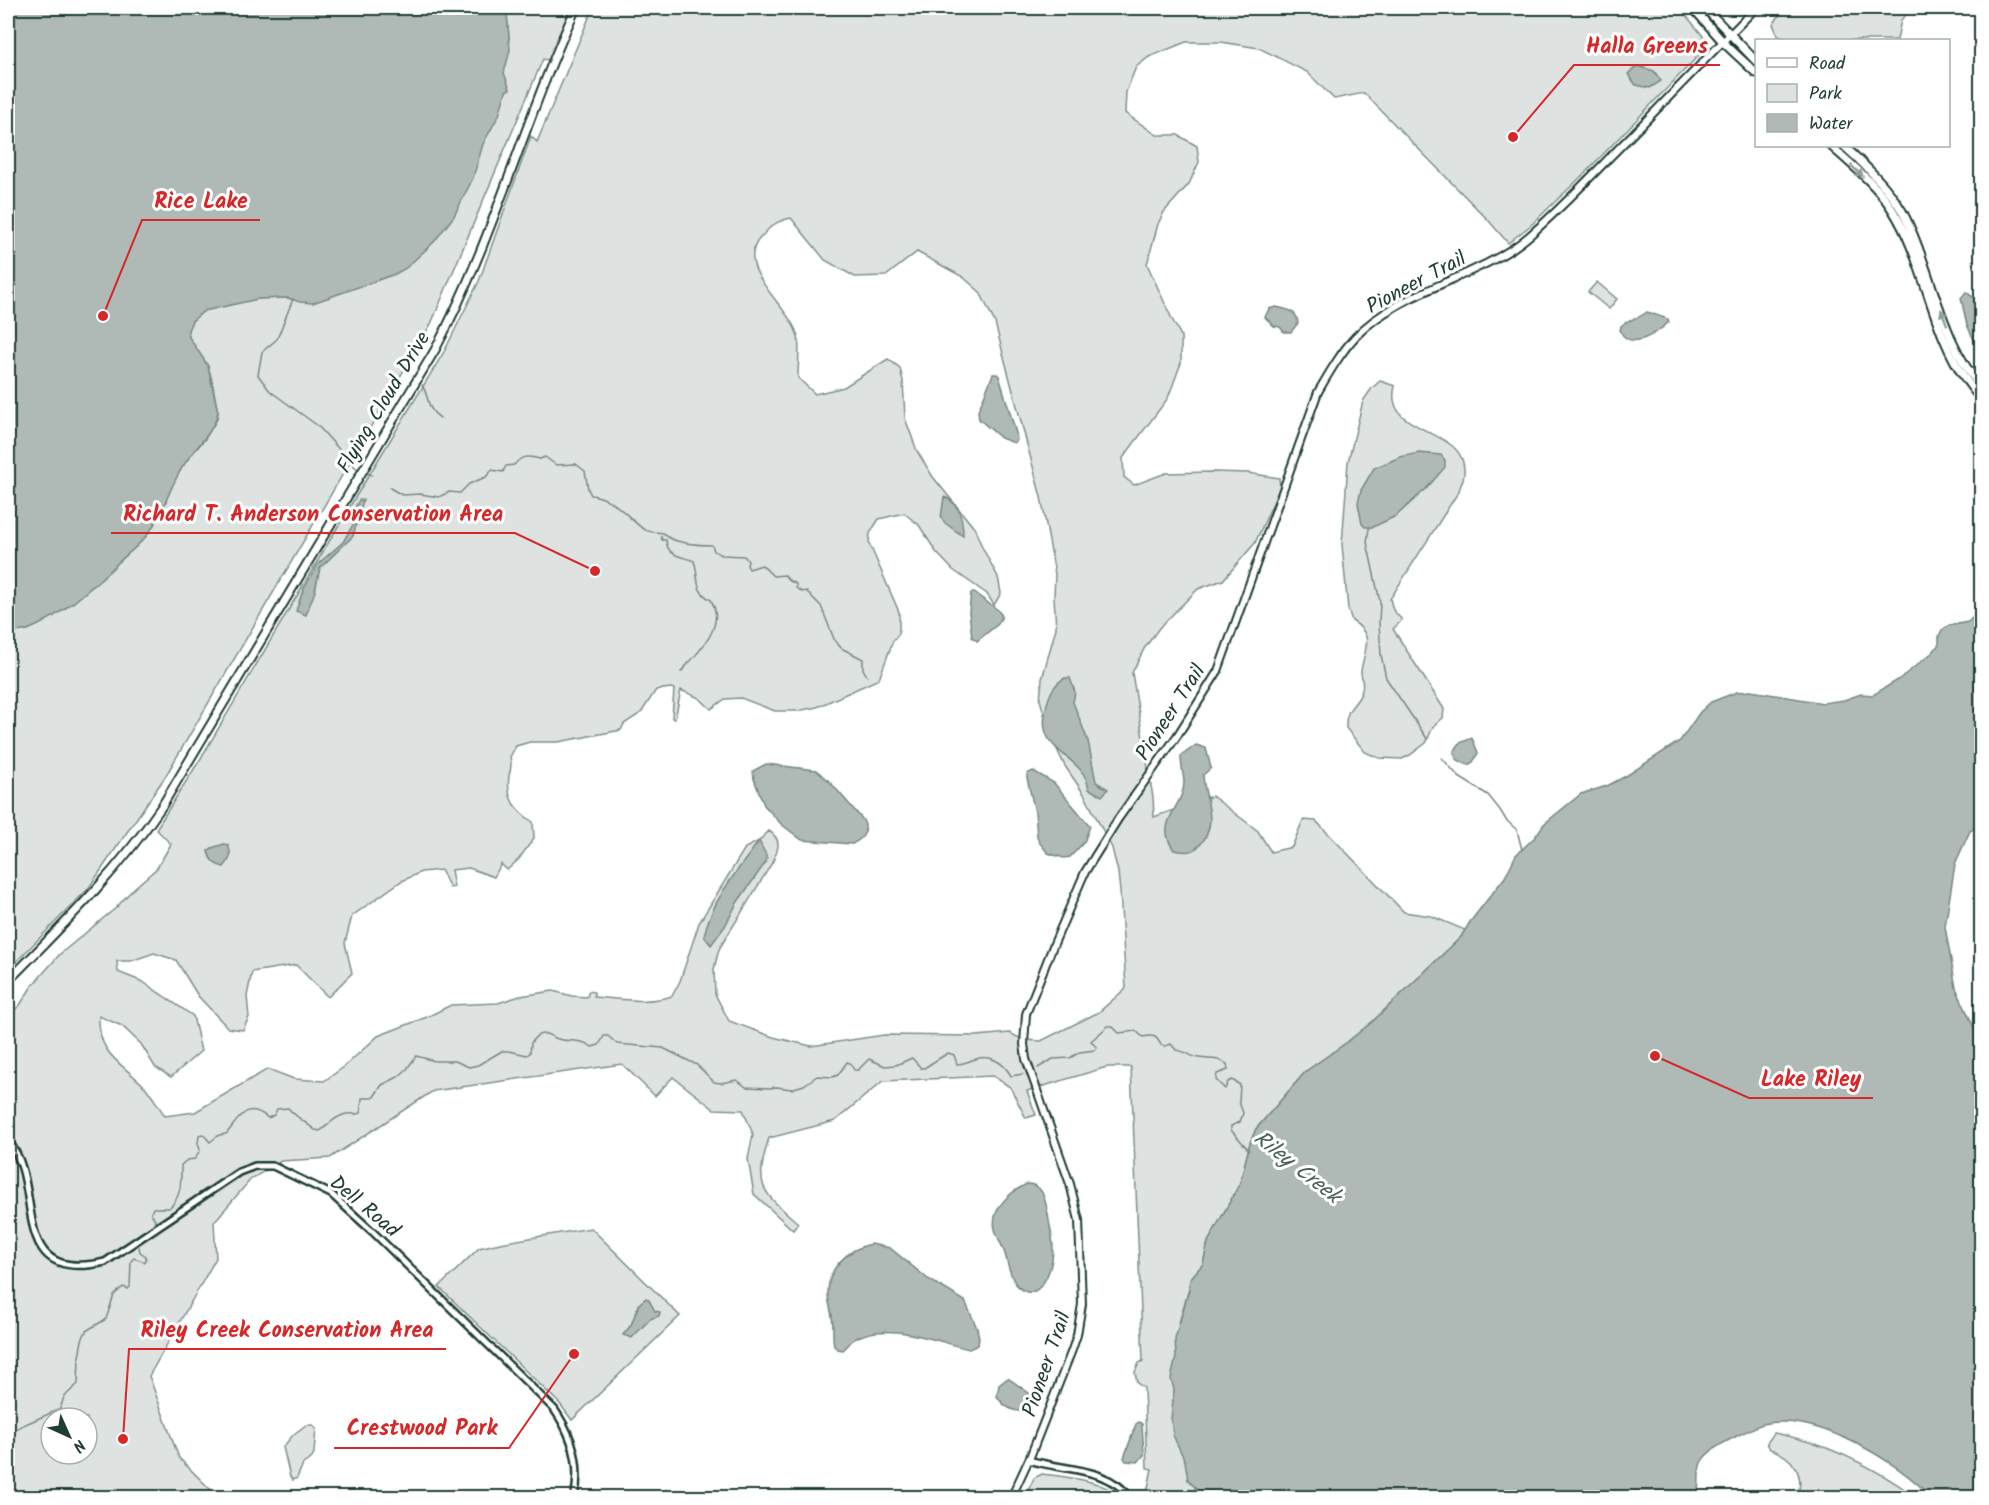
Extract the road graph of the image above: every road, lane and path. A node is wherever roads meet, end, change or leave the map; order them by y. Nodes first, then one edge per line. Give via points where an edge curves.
1 (576, 8) edge
2 (1693, 8) edge
3 (1705, 8) edge
4 (1756, 8) edge
5 (1730, 35) junction
6 (1723, 42) junction
7 (1755, 60) edge
8 (1755, 72) edge
9 (1832, 147) edge
10 (1845, 147) edge
11 (1982, 387) edge
12 (1982, 399) edge
13 (8, 981) edge
14 (8, 1141) edge
15 (1029, 1460) junction
16 (574, 1497) edge
17 (1011, 1497) edge
18 (1131, 1497) edge

1 - 13 main road, Flying Cloud Drive via 534,105 454,314 366,465 162,806 126,857
2 - 6 main road
3 - 5 main road
4 - 5 main road, Pioneer Trail
5 - 6 main road, Pioneer Trail
5 - 7 main road
6 - 8 main road
6 - 15 main road, Pioneer Trail via 1527,238 1502,256 1376,319 1356,336 1318,392 1218,671 1080,882 1031,1000 1024,1029 1026,1059 1075,1201 1082,1296 1077,1335
9 -> 12 main road via 1892,209 1956,365
11 -> 10 main road via 1956,348 1901,210
14 - 16 street, Dell Road via 21,1164 38,1241 54,1260 70,1264 105,1262 239,1172 255,1166 273,1166 331,1194 554,1409 574,1450 578,1476
15 - 17 main road, Pioneer Trail
15 - 18 street via 1102,1475

